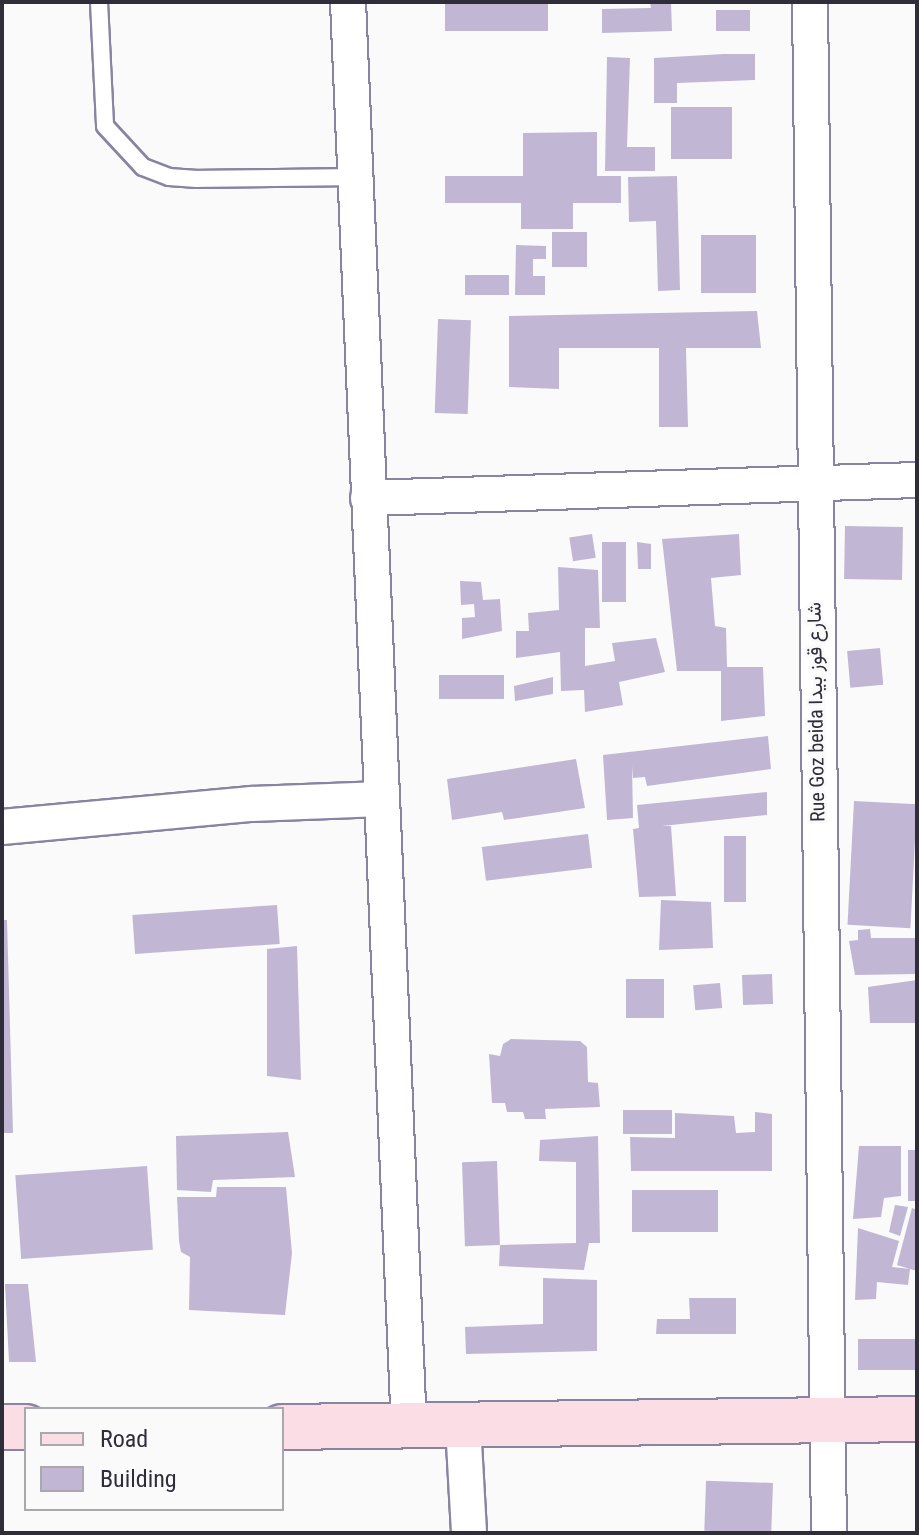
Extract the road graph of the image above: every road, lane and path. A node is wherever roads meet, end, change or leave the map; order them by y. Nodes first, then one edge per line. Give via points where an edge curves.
1 (99, 2) edge
2 (348, 2) edge
3 (810, 2) edge
4 (352, 177) junction
5 (917, 480) edge
6 (812, 481) junction
7 (368, 498) junction
8 (382, 799) junction
9 (2, 827) edge
10 (917, 1419) edge
11 (827, 1421) junction
12 (463, 1425) junction
13 (2, 1427) edge
14 (24, 1427) edge
15 (284, 1427) edge
16 (409, 1427) junction
17 (469, 1533) edge
18 (829, 1533) edge

1 - 4 lane via 105,126 143,167 169,177 197,179
2 - 4 street
3 - 6 street, Rue Goz beida شارع قوز بيدا
4 - 7 street
5 - 6 street
6 - 7 street
6 - 11 street, Rue Goz beida شارع قوز بيدا
7 - 8 street
8 - 9 street via 252,804
8 - 16 street
10 - 11 main road
11 - 12 main road
11 - 18 street, Rue Goz beida شارع قوز بيدا
12 - 16 main road
12 - 17 street
13 - 14 main road
15 - 16 main road

